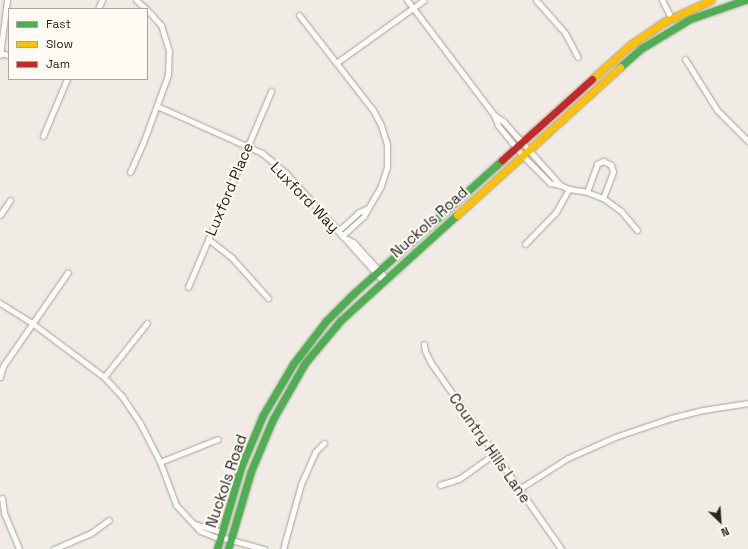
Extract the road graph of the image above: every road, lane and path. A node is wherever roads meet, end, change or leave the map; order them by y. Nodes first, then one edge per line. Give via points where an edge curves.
1 (7, 0) edge
2 (136, 0) edge
3 (408, 0) edge
4 (424, 0) edge
5 (536, 0) edge
6 (662, 0) edge
7 (711, 0) edge
8 (745, 0) edge
9 (146, 8) edge
10 (413, 8) junction
11 (148, 10) edge
12 (299, 15) dead end
13 (670, 18) junction
14 (0, 54) edge
15 (578, 58) dead end
16 (685, 59) dead end
17 (336, 63) junction
18 (67, 80) edge
19 (271, 91) dead end
20 (157, 106) junction
21 (43, 136) dead end
22 (748, 141) edge
23 (518, 144) junction
24 (247, 146) junction
25 (525, 153) junction
26 (130, 172) dead end
27 (569, 189) junction
28 (587, 192) junction
29 (603, 198) junction
30 (10, 200) dead end
31 (366, 209) junction
32 (0, 215) edge
33 (637, 230) dead end
34 (338, 231) junction
35 (342, 236) junction
36 (208, 239) junction
37 (525, 244) dead end
38 (68, 272) dead end
39 (376, 273) junction
40 (383, 281) junction
41 (188, 287) dead end
42 (268, 298) dead end
43 (0, 303) edge
44 (32, 323) junction
45 (147, 323) dead end
46 (424, 344) dead end
47 (0, 377) edge
48 (104, 377) junction
49 (748, 403) edge
50 (218, 439) dead end
51 (324, 443) dead end
52 (494, 454) junction
53 (160, 462) junction
54 (440, 485) dead end
55 (519, 489) junction
56 (2, 498) dead end
57 (109, 520) dead end
58 (221, 536) junction
59 (230, 540) junction
60 (19, 549) edge
61 (54, 549) edge
62 (217, 549) edge
63 (228, 549) edge
64 (264, 549) edge
65 (283, 549) edge
66 (561, 549) edge

1 - 14 street
2 - 9 street
3 - 10 street
4 - 10 street
5 - 15 street via 564,34
6 - 13 street
7 - 13 main road, Nuckols Road
8 - 25 main road, Nuckols Road via 709,11 655,39 630,58
10 - 17 street
10 - 23 street
11 - 20 street via 161,25 169,51 168,75
12 - 17 street
13 - 23 main road, Nuckols Road via 630,45
16 - 22 street via 717,110
17 - 31 street via 373,110 385,135 388,157 384,178 376,196
18 - 21 street
19 - 24 street, Luxford Place
20 - 24 street, Luxford Way
20 - 26 street
23 - 25 street
23 - 39 main road, Nuckols Road
24 - 34 street, Luxford Way via 262,153 285,172
24 - 36 street, Luxford Place
25 - 27 street via 550,183 560,184
25 - 40 main road, Nuckols Road
27 - 28 street
27 - 37 street via 556,212
28 - 29 street
28 - 29 street via 597,164 603,161 611,165 613,172
29 - 33 street via 621,211
30 - 32 street
31 - 34 street
31 - 35 street via 364,216
34 - 35 street, Luxford Way
35 - 39 street, Luxford Way via 353,242
36 - 41 street, Luxford Place
36 - 42 street via 232,258
38 - 44 street
39 - 40 street, Luxford Way
39 - 58 main road, Nuckols Road via 326,321 280,384 248,449
40 - 59 main road, Nuckols Road via 326,337 305,363 286,395 250,471
43 - 44 street
44 - 47 street via 3,366
44 - 48 street
45 - 48 street
46 - 52 street, Country Hills Lane via 431,363
48 - 53 street via 121,395 136,417
49 - 55 street via 671,418 615,438 568,458
50 - 53 street
51 - 65 street via 315,452 301,484
52 - 54 street via 459,479
52 - 55 street, Country Hills Lane
53 - 58 street via 176,505 194,524
55 - 66 street, Country Hills Lane
56 - 60 street via 4,513
57 - 61 street via 91,533
58 - 59 street
58 - 62 main road, Nuckols Road
59 - 63 main road, Nuckols Road
59 - 64 street

